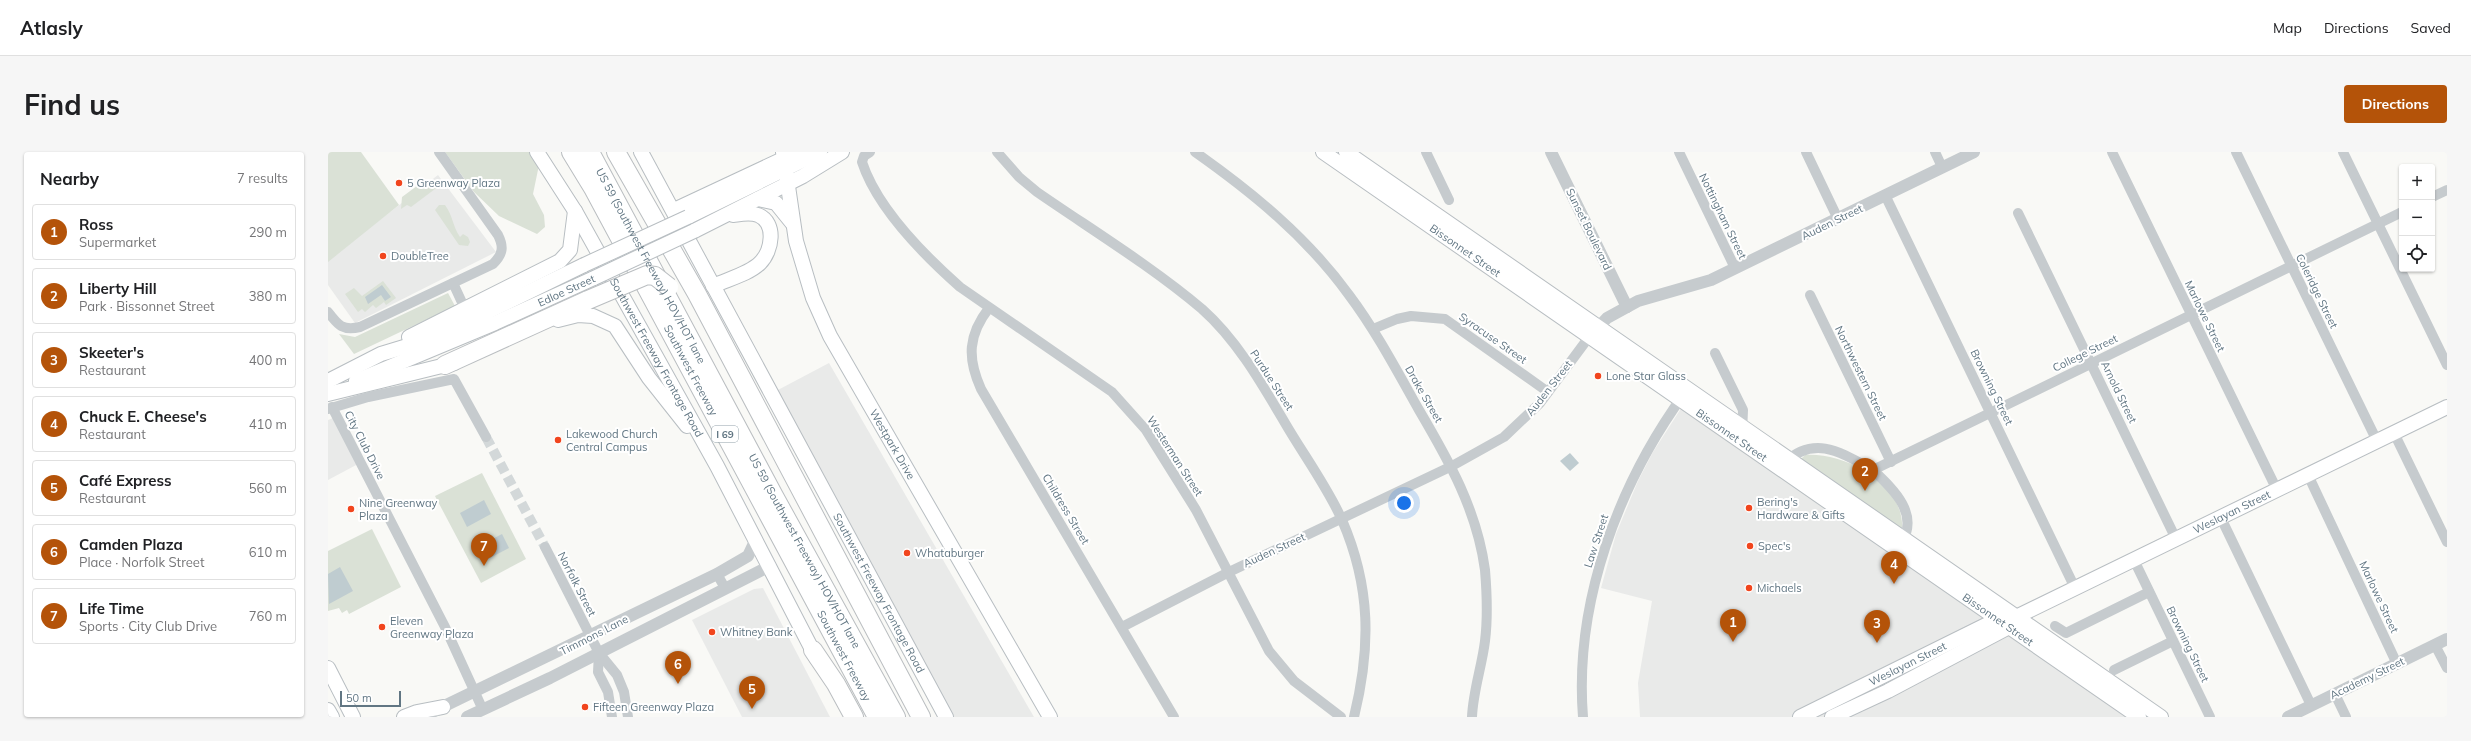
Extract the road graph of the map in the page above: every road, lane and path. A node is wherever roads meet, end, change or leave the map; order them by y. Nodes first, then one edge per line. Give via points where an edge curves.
1 (439, 152) edge
2 (537, 152) edge
3 (572, 152) edge
4 (590, 152) edge
5 (596, 152) edge
6 (616, 152) edge
7 (642, 152) edge
8 (798, 152) edge
9 (820, 152) edge
10 (842, 152) edge
11 (870, 152) edge
12 (997, 152) edge
13 (1194, 152) edge
14 (1323, 152) edge
15 (1346, 152) edge
16 (1426, 152) edge
17 (1551, 152) edge
18 (1679, 152) edge
19 (1806, 152) edge
20 (1935, 152) edge
21 (1974, 152) edge
22 (2112, 152) edge
23 (2236, 152) edge
24 (2343, 152) edge
25 (785, 166) edge
26 (1942, 167) junction
27 (2447, 190) edge
28 (2435, 196) edge
29 (1886, 197) junction
30 (758, 199) junction
31 (1449, 200) dead end
32 (674, 210) junction
33 (576, 211) junction
34 (2018, 212) dead end
35 (2399, 214) edge
36 (723, 217) junction
37 (1838, 219) junction
38 (2378, 224) junction
39 (794, 225) junction
40 (1441, 226) junction
41 (647, 245) junction
42 (2292, 266) junction
43 (1735, 268) junction
44 (453, 283) junction
45 (713, 286) junction
46 (669, 287) junction
47 (1810, 295) dead end
48 (519, 304) junction
49 (1626, 307) junction
50 (989, 308) junction
51 (465, 309) junction
52 (328, 312) edge
53 (2191, 315) junction
54 (1373, 329) junction
55 (1594, 332) junction
56 (1715, 353) dead end
57 (381, 354) junction
58 (2092, 363) junction
59 (2447, 366) edge
60 (450, 372) junction
61 (328, 381) edge
62 (1548, 392) junction
63 (1684, 394) junction
64 (329, 401) edge
65 (2447, 407) edge
66 (1991, 412) junction
67 (2394, 433) junction
68 (1742, 434) junction
69 (486, 437) tunnel mouth
70 (2377, 441) junction
71 (1892, 462) junction
72 (1784, 463) junction
73 (717, 466) junction
74 (1452, 466) junction
75 (1873, 470) junction
76 (2308, 475) junction
77 (2277, 490) junction
78 (1341, 518) junction
79 (2220, 518) junction
80 (2176, 539) junction
81 (756, 540) junction
82 (2447, 542) edge
83 (1901, 544) junction
84 (545, 548) tunnel mouth
85 (2134, 560) junction
86 (770, 566) junction
87 (1230, 572) junction
88 (717, 574) junction
89 (705, 579) junction
90 (725, 588) junction
91 (2075, 588) junction
92 (2149, 592) junction
93 (1998, 619) junction
94 (2013, 622) junction
95 (2055, 626) dead end
96 (1122, 627) junction
97 (637, 634) junction
98 (591, 637) junction
99 (2447, 639) edge
100 (2173, 640) junction
101 (2436, 645) junction
102 (813, 650) junction
103 (599, 653) junction
104 (2397, 664) junction
105 (328, 668) edge
106 (2447, 668) edge
107 (2114, 670) dead end
108 (1881, 677) junction
109 (1888, 691) junction
110 (476, 692) junction
111 (2335, 694) junction
112 (2311, 705) junction
113 (443, 707) junction
114 (328, 710) edge
115 (483, 710) junction
116 (351, 711) edge
117 (332, 717) edge
118 (361, 717) edge
119 (404, 717) edge
120 (421, 717) edge
121 (467, 717) edge
122 (612, 717) edge
123 (628, 717) edge
124 (846, 717) edge
125 (854, 717) edge
126 (877, 717) edge
127 (897, 717) edge
128 (921, 717) edge
129 (946, 717) edge
130 (1050, 717) edge
131 (1174, 717) edge
132 (1341, 717) edge
133 (1354, 717) edge
134 (1472, 717) edge
135 (1583, 717) edge
136 (1800, 717) edge
137 (1832, 717) edge
138 (2139, 717) edge
139 (2161, 717) edge
140 (2210, 717) edge
141 (2288, 717) edge
142 (2346, 717) edge

1 - 44 street via 503,245 501,256 493,264
2 - 33 main road, Southwest Freeway Frontage Road
3 - 126 highway, Southwest Freeway / I 69
4 - 127 highway, US 59 (Southwest Freeway) HOV/HOT lane via 774,496
5 - 41 highway
6 - 128 highway via 696,294
7 - 32 main road, Southwest Freeway Frontage Road
8 - 25 main road
9 - 25 main road, Edloe Street
10 - 25 main road, Edloe Street
11 - 50 street, Westerman Street via 864,156 862,162 872,184 916,245 960,287
12 - 78 street, Purdue Street via 1019,177 1037,192 1173,286 1203,310 1224,333 1258,379
13 - 54 street, Drake Street via 1255,196 1304,242 1349,295
14 - 40 main road, Bissonnet Street
15 - 40 main road, Bissonnet Street
16 - 31 street
17 - 49 street, Sunset Boulevard
18 - 43 street, Nottingham Street
19 - 37 street
20 - 26 street
21 - 26 street, Auden Street
22 - 53 street, Marlowe Street
23 - 42 street, Coleridge Street
24 - 38 street
25 - 30 main road, Edloe Street
25 - 32 main road
25 - 39 main road, Westpark Drive
25 - 41 main road, Edloe Street, bridge
26 - 29 street, Auden Street
27 - 28 street
29 - 37 street, Auden Street
29 - 66 street, Browning Street
30 - 36 main road, Edloe Street
30 - 39 main road via 776,203
32 - 45 main road, Southwest Freeway Frontage Road
33 - 51 main road via 574,232 567,256 554,266
33 - 73 main road, Southwest Freeway Frontage Road
34 - 58 street, Arnold Street
35 - 38 street, College Street
36 - 41 main road, Edloe Street, bridge
36 - 45 main road via 750,213 758,215 768,225 771,240 760,264
37 - 43 street, Auden Street
38 - 42 street, College Street
38 - 59 street
39 - 130 main road, Westpark Drive via 805,277 830,336
40 - 55 main road, Bissonnet Street
41 - 46 highway, bridge
41 - 48 main road, Edloe Street, bridge
42 - 53 street, College Street
42 - 70 street, Coleridge Street
43 - 49 street, Auden Street via 1711,280 1638,301
44 - 51 street
44 - 52 street via 349,330 338,326
45 - 129 main road, Southwest Freeway Frontage Road
46 - 60 highway, bridge via 655,276 647,275 588,300
46 - 127 highway via 834,592
47 - 71 street, Northwestern Street
48 - 57 main road, Edloe Street
48 - 64 main road, Edloe Street via 368,375
49 - 55 street, Auden Street via 1606,318
50 - 87 street, Westerman Street via 1112,392 1146,430 1196,510
50 - 96 street, Childress Street via 978,322 972,342 972,364 977,380
51 - 57 main road
53 - 58 street, College Street
53 - 77 street, Marlowe Street
54 - 62 street, Syracuse Street via 1397,318 1411,316 1445,320
54 - 74 street, Drake Street
55 - 62 street, Auden Street
55 - 63 main road, Bissonnet Street
56 - 68 street via 1743,410
57 - 61 main road, Edloe Street
58 - 66 street, College Street
58 - 80 street, Arnold Street
60 - 64 main road
60 - 69 street
60 - 73 main road via 564,317 593,316 615,326 649,378
62 - 74 street, Auden Street via 1528,416 1504,437
63 - 68 main road, Bissonnet Street
63 - 135 street, Law Street via 1645,453 1604,550 1582,657
64 - 110 street, City Club Drive
65 - 67 main road, Weslayan Street
66 - 71 street, College Street
66 - 91 street, Browning Street
67 - 70 main road, Weslayan Street
67 - 82 street
68 - 72 main road, Bissonnet Street
70 - 76 main road, Weslayan Street
71 - 75 street, College Street
72 - 75 street via 1803,449 1826,448 1844,454
72 - 83 main road, Bissonnet Street
73 - 81 main road, Southwest Freeway Frontage Road
74 - 78 street, Auden Street
74 - 134 street, Drake Street via 1468,500 1481,546 1486,592 1485,642
75 - 83 street via 1895,490 1905,507 1909,523
76 - 77 main road, Weslayan Street
76 - 104 street, Marlowe Street
77 - 79 main road, Weslayan Street
78 - 87 street, Auden Street
78 - 133 street, Purdue Street via 1353,548 1363,590 1367,633 1365,668
79 - 80 main road, Weslayan Street
79 - 112 street
80 - 85 main road, Weslayan Street
81 - 86 main road, Southwest Freeway Frontage Road
81 - 88 street, Timmons Lane via 748,556
83 - 93 main road, Bissonnet Street
83 - 94 main road, Bissonnet Street
84 - 98 street, Norfolk Street
85 - 91 main road, Weslayan Street
85 - 92 street, Browning Street
86 - 90 street, Timmons Lane
86 - 102 main road, Southwest Freeway Frontage Road
87 - 96 street, Auden Street
87 - 132 street, Westerman Street via 1269,651 1294,681
88 - 89 street, Timmons Lane
88 - 90 street
89 - 97 street via 700,591 656,617
89 - 98 street, Timmons Lane
90 - 97 street, Timmons Lane
91 - 94 main road, Weslayan Street
92 - 95 street via 2066,633
92 - 100 street, Browning Street
93 - 94 main road, Weslayan Street
93 - 108 main road, Weslayan Street
94 - 109 main road, Weslayan Street
94 - 138 main road, Bissonnet Street
94 - 139 main road, Bissonnet Street
96 - 131 street, Childress Street
97 - 103 street, Timmons Lane
98 - 103 street, Norfolk Street
98 - 110 street, Timmons Lane
99 - 101 street, Academy Street
100 - 107 street
100 - 140 street, Browning Street
101 - 104 street, Academy Street
101 - 106 street
102 - 124 main road, Southwest Freeway Frontage Road
102 - 125 highway
103 - 115 street, Timmons Lane
103 - 122 street, Norfolk Street via 598,672 608,692
103 - 123 street, Norfolk Street via 617,675 624,692
104 - 111 street, Academy Street
105 - 116 main road
108 - 109 main road
108 - 136 main road, Weslayan Street
109 - 137 main road, Weslayan Street
110 - 113 street, Timmons Lane
110 - 115 street, City Club Drive
111 - 112 street, Academy Street
111 - 142 street
112 - 141 street, Academy Street
113 - 119 main road
113 - 120 street, Timmons Lane
114 - 117 main road
115 - 121 street, Timmons Lane
116 - 118 main road

